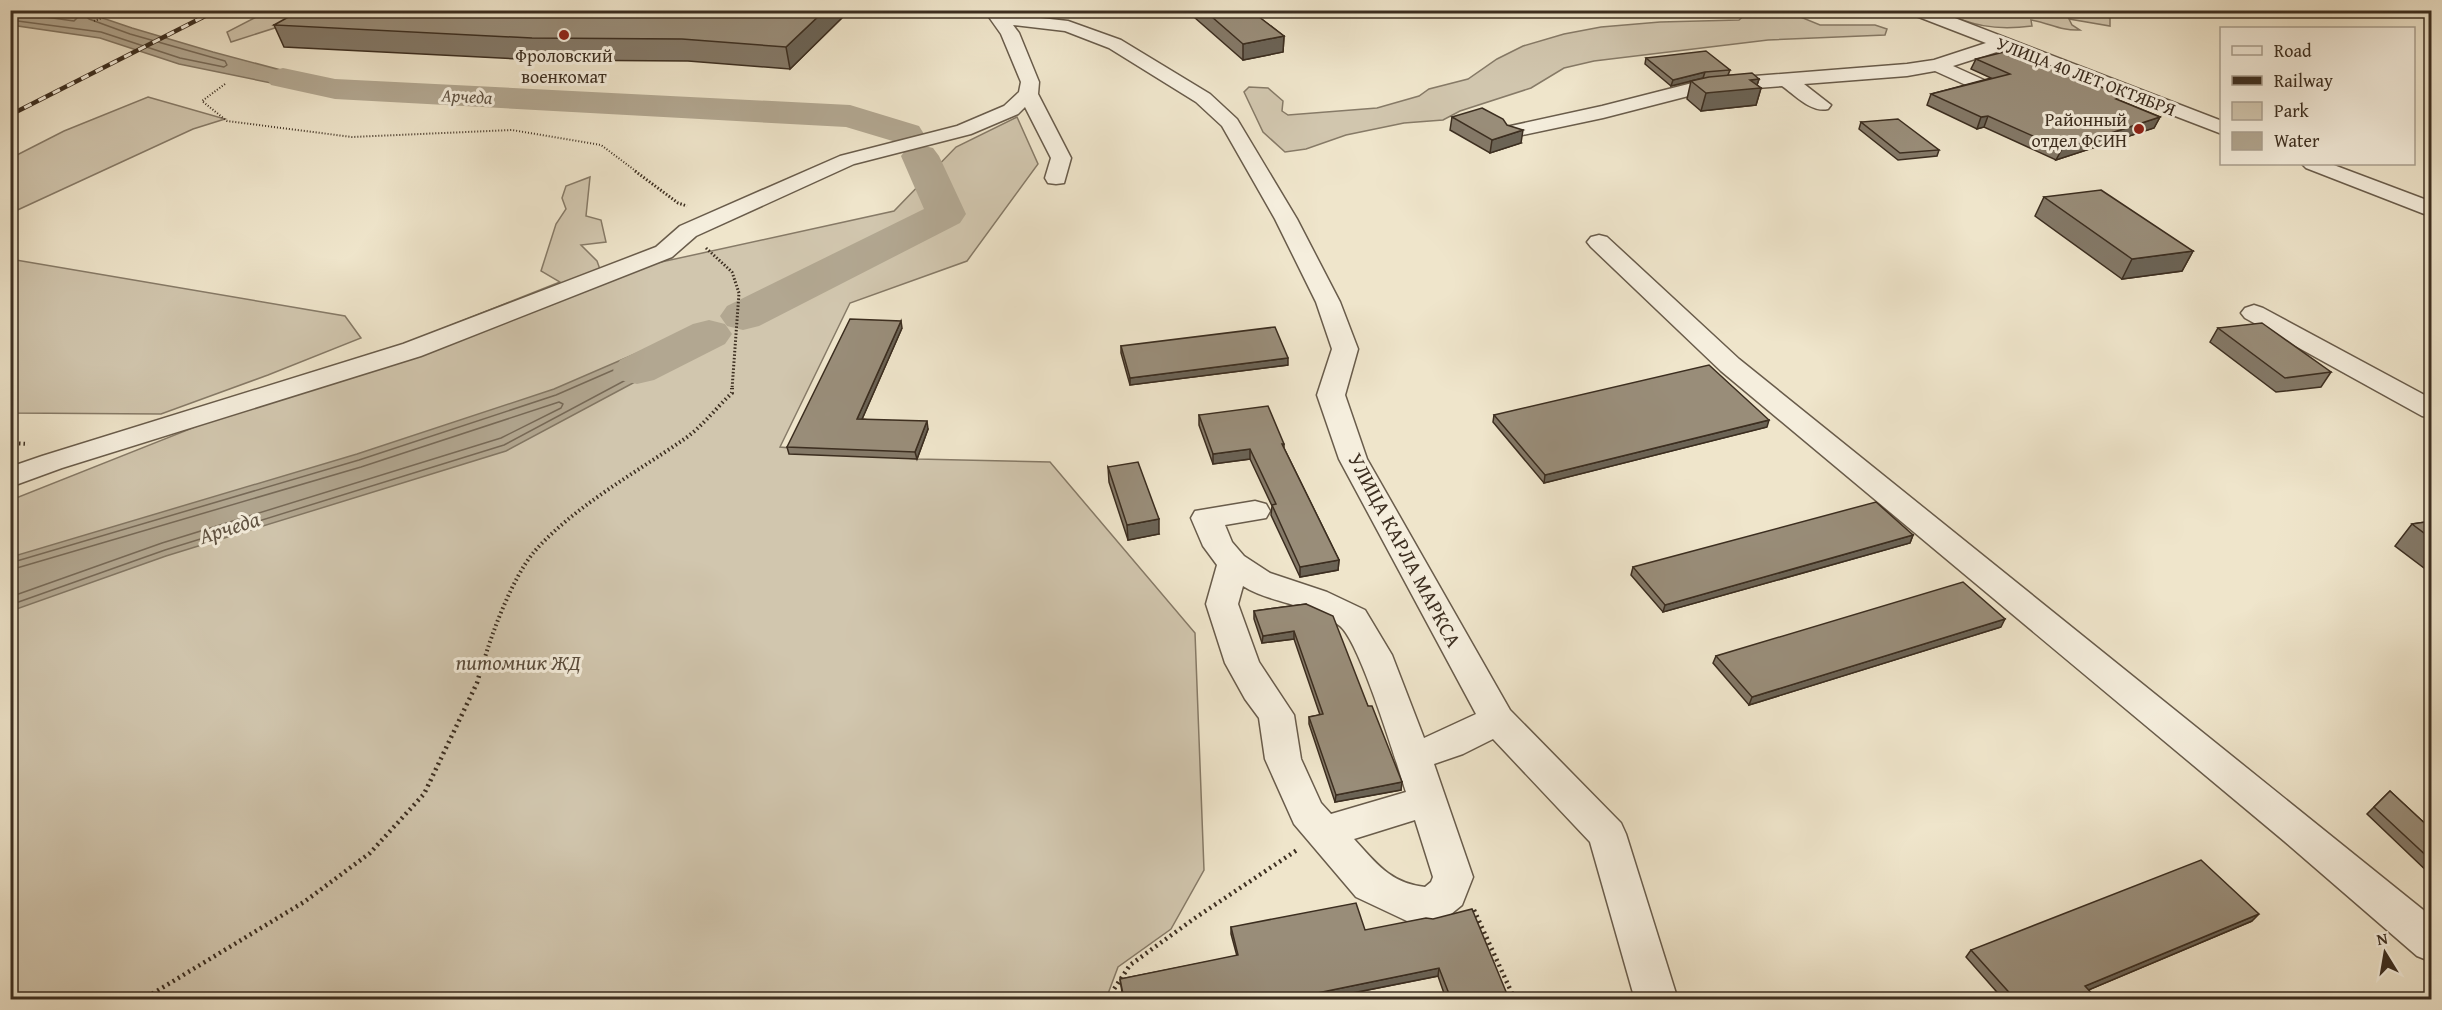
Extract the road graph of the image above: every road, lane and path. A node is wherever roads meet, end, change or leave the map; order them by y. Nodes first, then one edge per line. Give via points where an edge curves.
1 (124, 10) edge
2 (1917, 10) edge
3 (993, 12) edge
4 (94, 21) dead end
5 (2002, 44) junction
6 (1937, 65) junction
7 (1785, 79) junction
8 (225, 84) dead end
9 (1977, 84) edge
10 (1028, 94) junction
11 (1821, 105) dead end
12 (2220, 127) edge
13 (1513, 131) edge
14 (2316, 165) edge
15 (1056, 178) dead end
16 (2432, 210) edge
17 (723, 215) junction
18 (688, 231) junction
19 (1599, 242) dead end
20 (2254, 313) dead end
21 (2432, 410) edge
22 (10, 478) edge
23 (1255, 511) dead end
24 (1233, 564) junction
25 (1497, 720) junction
26 (1413, 757) junction
27 (1428, 801) junction
28 (1324, 832) junction
29 (1453, 878) junction
30 (2432, 943) edge
31 (142, 999) edge
32 (1112, 999) edge
33 (1515, 999) edge
34 (1657, 999) edge

1 - 4 path
2 - 5 street, УЛИЦА 40 ЛЕТ ОКТЯБРЯ
3 - 10 street via 1010,33 1019,53 1030,82
3 - 25 street, УЛИЦА КАРЛА МАРКСА via 1011,20 1068,26 1115,44 1203,98 1230,123 1328,302 1346,349 1331,395 1353,459
5 - 6 street
5 - 12 street, УЛИЦА 40 ЛЕТ ОКТЯБРЯ
6 - 7 street
6 - 9 street
7 - 11 street
7 - 13 street via 1704,86
8 - 17 path via 202,101 227,121 352,137 512,130 601,145 678,203
10 - 15 street via 1061,158
10 - 17 street via 1011,110 964,130 847,160
14 - 16 street
17 - 18 street
18 - 22 street via 664,252 412,350
18 - 31 path via 732,272 739,293 732,393 685,439 632,472 533,553 514,586 490,640 477,683 424,794 370,854 304,902
19 - 30 street via 1730,366
20 - 21 street
23 - 24 street via 1206,518
24 - 26 street via 1259,581 1316,600 1353,618 1376,655
24 - 28 street via 1222,604 1228,624 1242,663 1276,715 1283,759 1307,813
25 - 26 street via 1450,744
25 - 34 street, УЛИЦА КАРЛА МАРКСА via 1607,834
26 - 27 street
27 - 28 street
27 - 29 street
28 - 29 street via 1370,885 1407,903 1431,906 1448,893
28 - 32 path via 1130,965 1112,992
29 - 33 path via 1480,919

